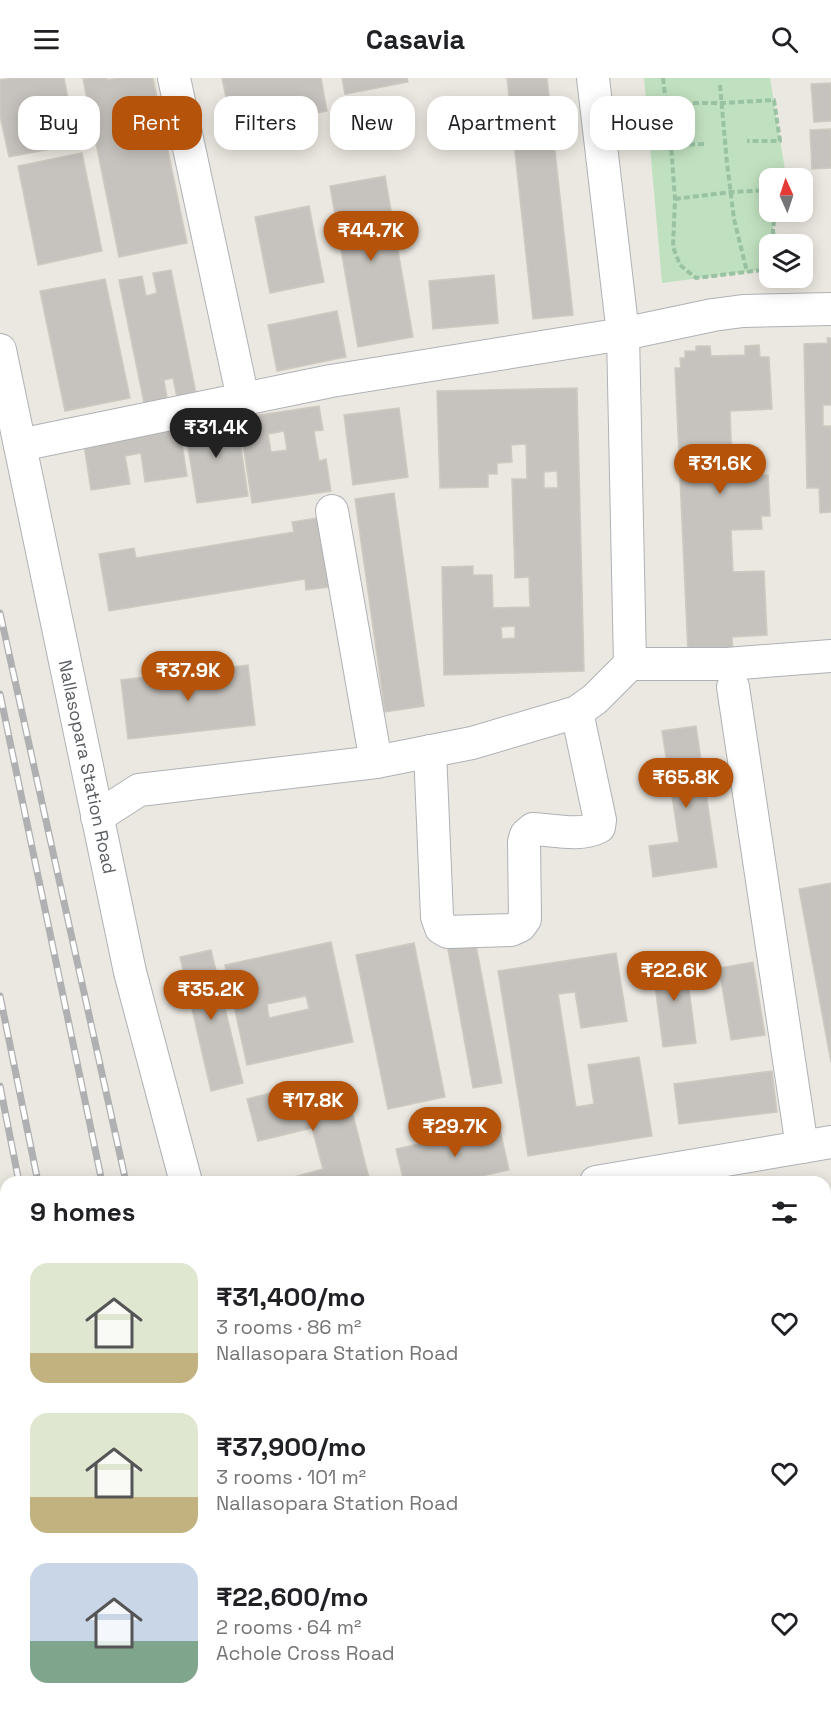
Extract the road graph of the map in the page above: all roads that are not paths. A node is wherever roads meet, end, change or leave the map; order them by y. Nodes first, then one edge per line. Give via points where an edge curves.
1 (174, 78) edge
2 (593, 78) edge
3 (831, 309) edge
4 (623, 334) junction
5 (0, 350) edge
6 (243, 399) junction
7 (20, 445) junction
8 (332, 511) dead end
9 (831, 656) edge
10 (630, 664) junction
11 (733, 687) dead end
12 (577, 712) junction
13 (430, 751) junction
14 (376, 762) junction
15 (97, 817) junction
16 (816, 1145) edge
17 (184, 1176) edge
18 (632, 1176) edge

1 - 6 street
2 - 4 street
3 - 4 street via 743,310
4 - 6 street
4 - 10 street
5 - 7 street, Nallasopara Station Road
6 - 7 street
7 - 15 street, Nallasopara Station Road
8 - 14 street
9 - 10 street via 727,664
10 - 12 street
11 - 16 street
12 - 13 street via 472,743
12 - 13 street via 599,827 581,832 533,830 526,835 525,919 511,930 448,932 441,928 437,918
13 - 14 street
14 - 15 street via 138,790
15 - 17 street, Nallasopara Station Road via 130,972
16 - 18 street

